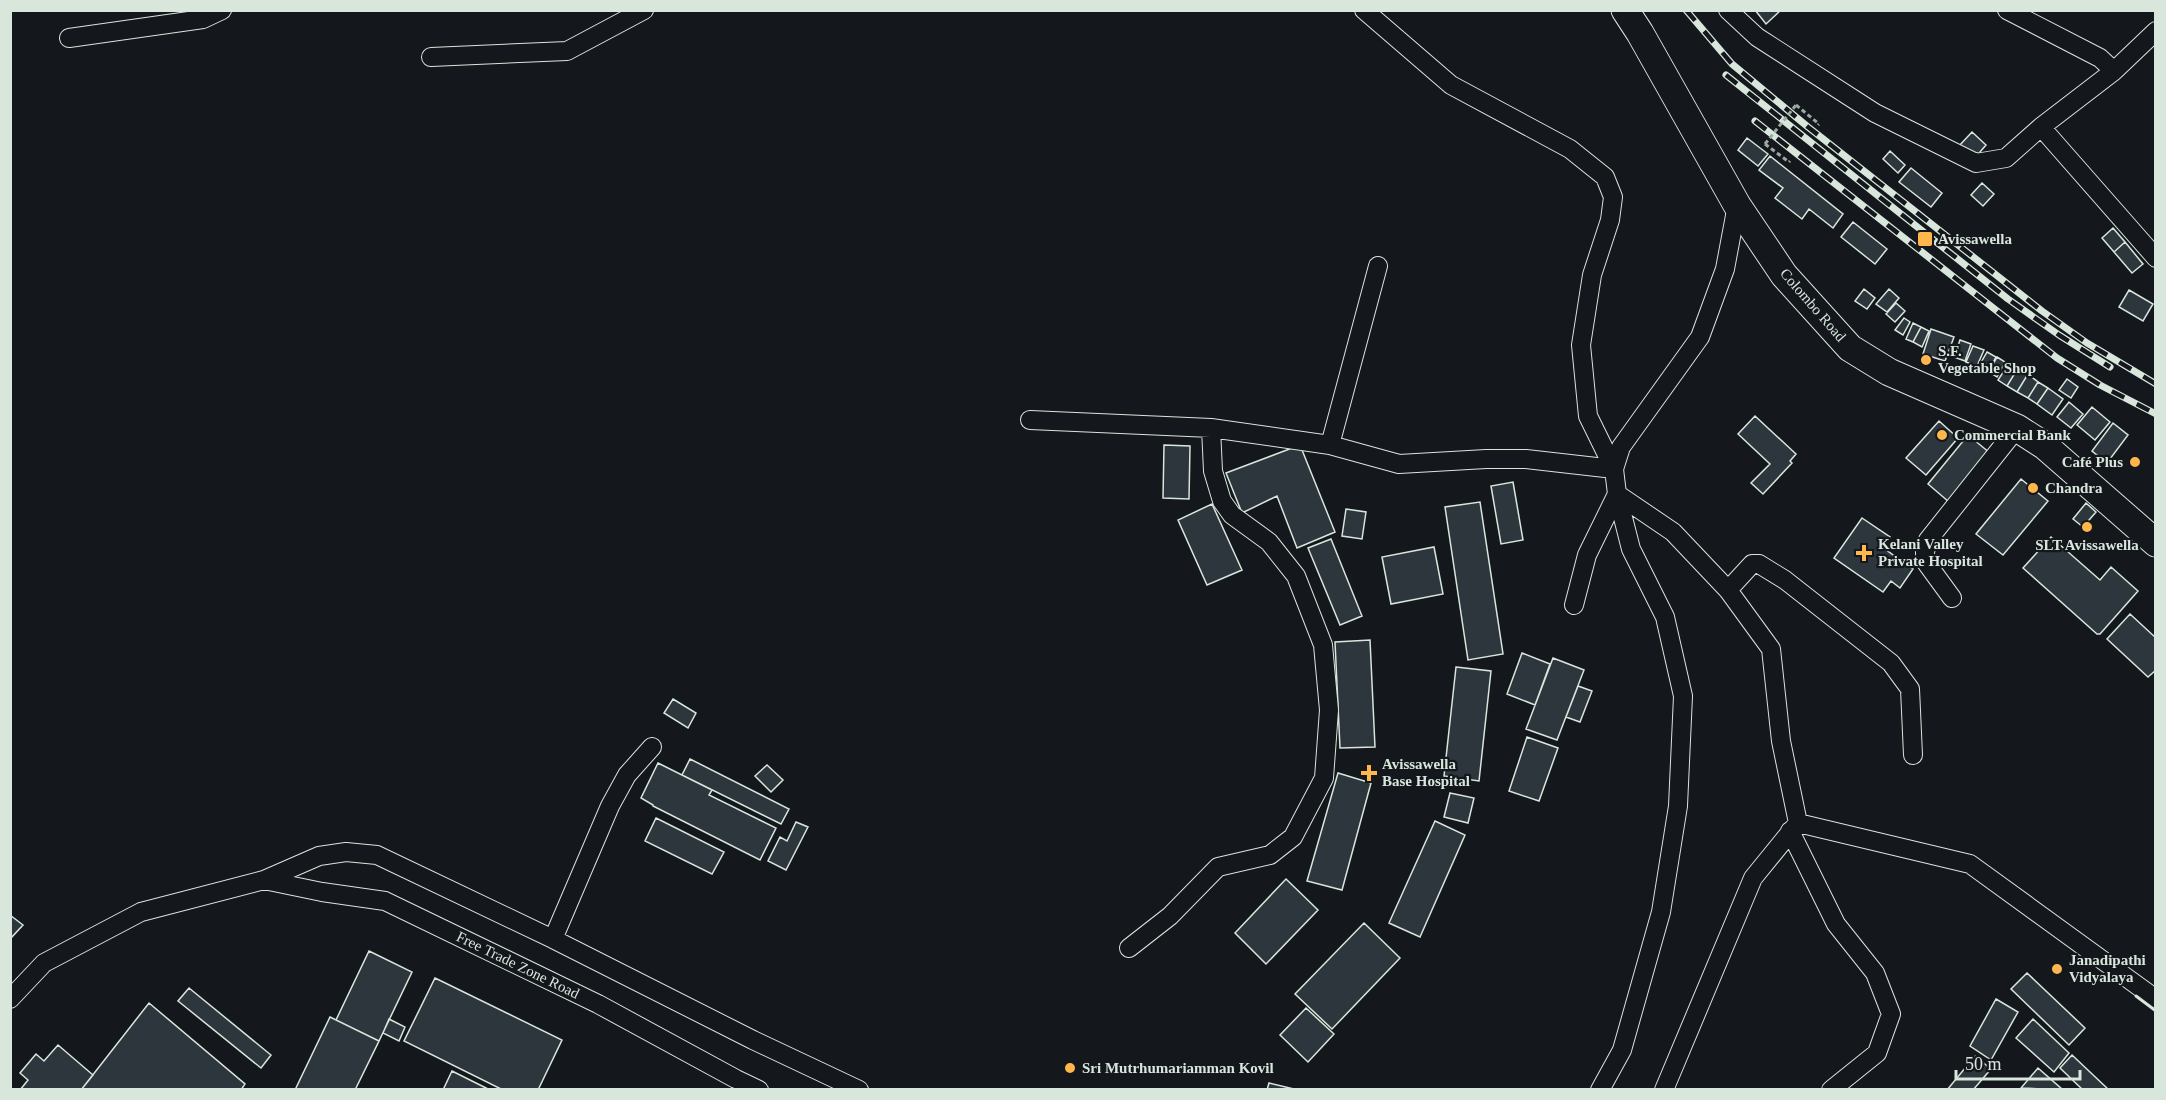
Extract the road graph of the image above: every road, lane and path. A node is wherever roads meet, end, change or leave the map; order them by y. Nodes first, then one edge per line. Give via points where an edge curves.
1 (222, 10) edge
2 (644, 10) edge
3 (1364, 10) edge
4 (1625, 10) edge
5 (1728, 10) edge
6 (2007, 10) edge
7 (1640, 22) edge
8 (2156, 32) edge
9 (69, 38) dead end
10 (431, 57) dead end
11 (2114, 71) junction
12 (1818, 125) dead end
13 (2041, 128) junction
14 (1790, 161) dead end
15 (1737, 205) junction
16 (2156, 258) edge
17 (1378, 266) dead end
18 (1030, 420) dead end
19 (1211, 428) junction
20 (2018, 428) junction
21 (1330, 445) junction
22 (1614, 469) junction
23 (1617, 494) junction
24 (2156, 543) edge
25 (1728, 590) junction
26 (1952, 598) dead end
27 (1574, 606) dead end
28 (652, 747) dead end
29 (1913, 755) dead end
30 (1794, 827) junction
31 (264, 880) junction
32 (553, 939) junction
33 (1129, 948) dead end
34 (10, 999) edge
35 (2156, 999) edge
36 (759, 1089) edge
37 (859, 1089) edge
38 (1600, 1089) edge
39 (1664, 1089) edge
40 (1831, 1089) edge

1 - 9 street via 202,19
2 - 10 street via 567,51
3 - 22 street via 1451,85 1570,149 1605,177 1613,197 1610,220 1592,275 1581,345 1588,416
4 - 7 highway, Colombo Road
5 - 13 street via 1757,37 1875,114 1976,163 2006,158
6 - 11 street via 2100,58
7 - 15 highway, Colombo Road
8 - 11 street
11 - 13 street
12 - 14 path, bridge via 1796,105 1765,144
13 - 16 street
15 - 20 highway, Colombo Road via 1784,275 1850,348 1889,372
15 - 22 street via 1725,269 1700,337 1621,447
17 - 21 street
18 - 19 street
19 - 21 street
19 - 33 street via 1213,471 1222,501 1232,514 1269,542 1296,576 1323,645 1329,710 1323,778 1293,837 1270,855 1218,867 1170,916
20 - 24 highway, Colombo Road via 2045,446
20 - 26 street via 1928,540 1926,561
21 - 22 street via 1399,464 1526,459
22 - 23 street
23 - 25 street via 1673,532
23 - 27 street via 1587,555
23 - 38 street via 1631,549 1665,616 1683,696 1678,806 1661,912 1622,1050
25 - 29 street via 1752,564 1760,564 1892,663 1910,689
25 - 30 street via 1771,649
28 - 32 street via 627,775 610,806
30 - 35 street via 1970,864
30 - 39 street via 1753,878
30 - 40 street via 1836,924 1875,973 1891,1014 1877,1053
31 - 32 street, Free Trade Zone Road via 320,856 346,852 377,855
31 - 34 street, Free Trade Zone Road via 141,912 44,963
31 - 36 street, Free Trade Zone Road via 385,901 598,1004
32 - 37 street, Free Trade Zone Road

